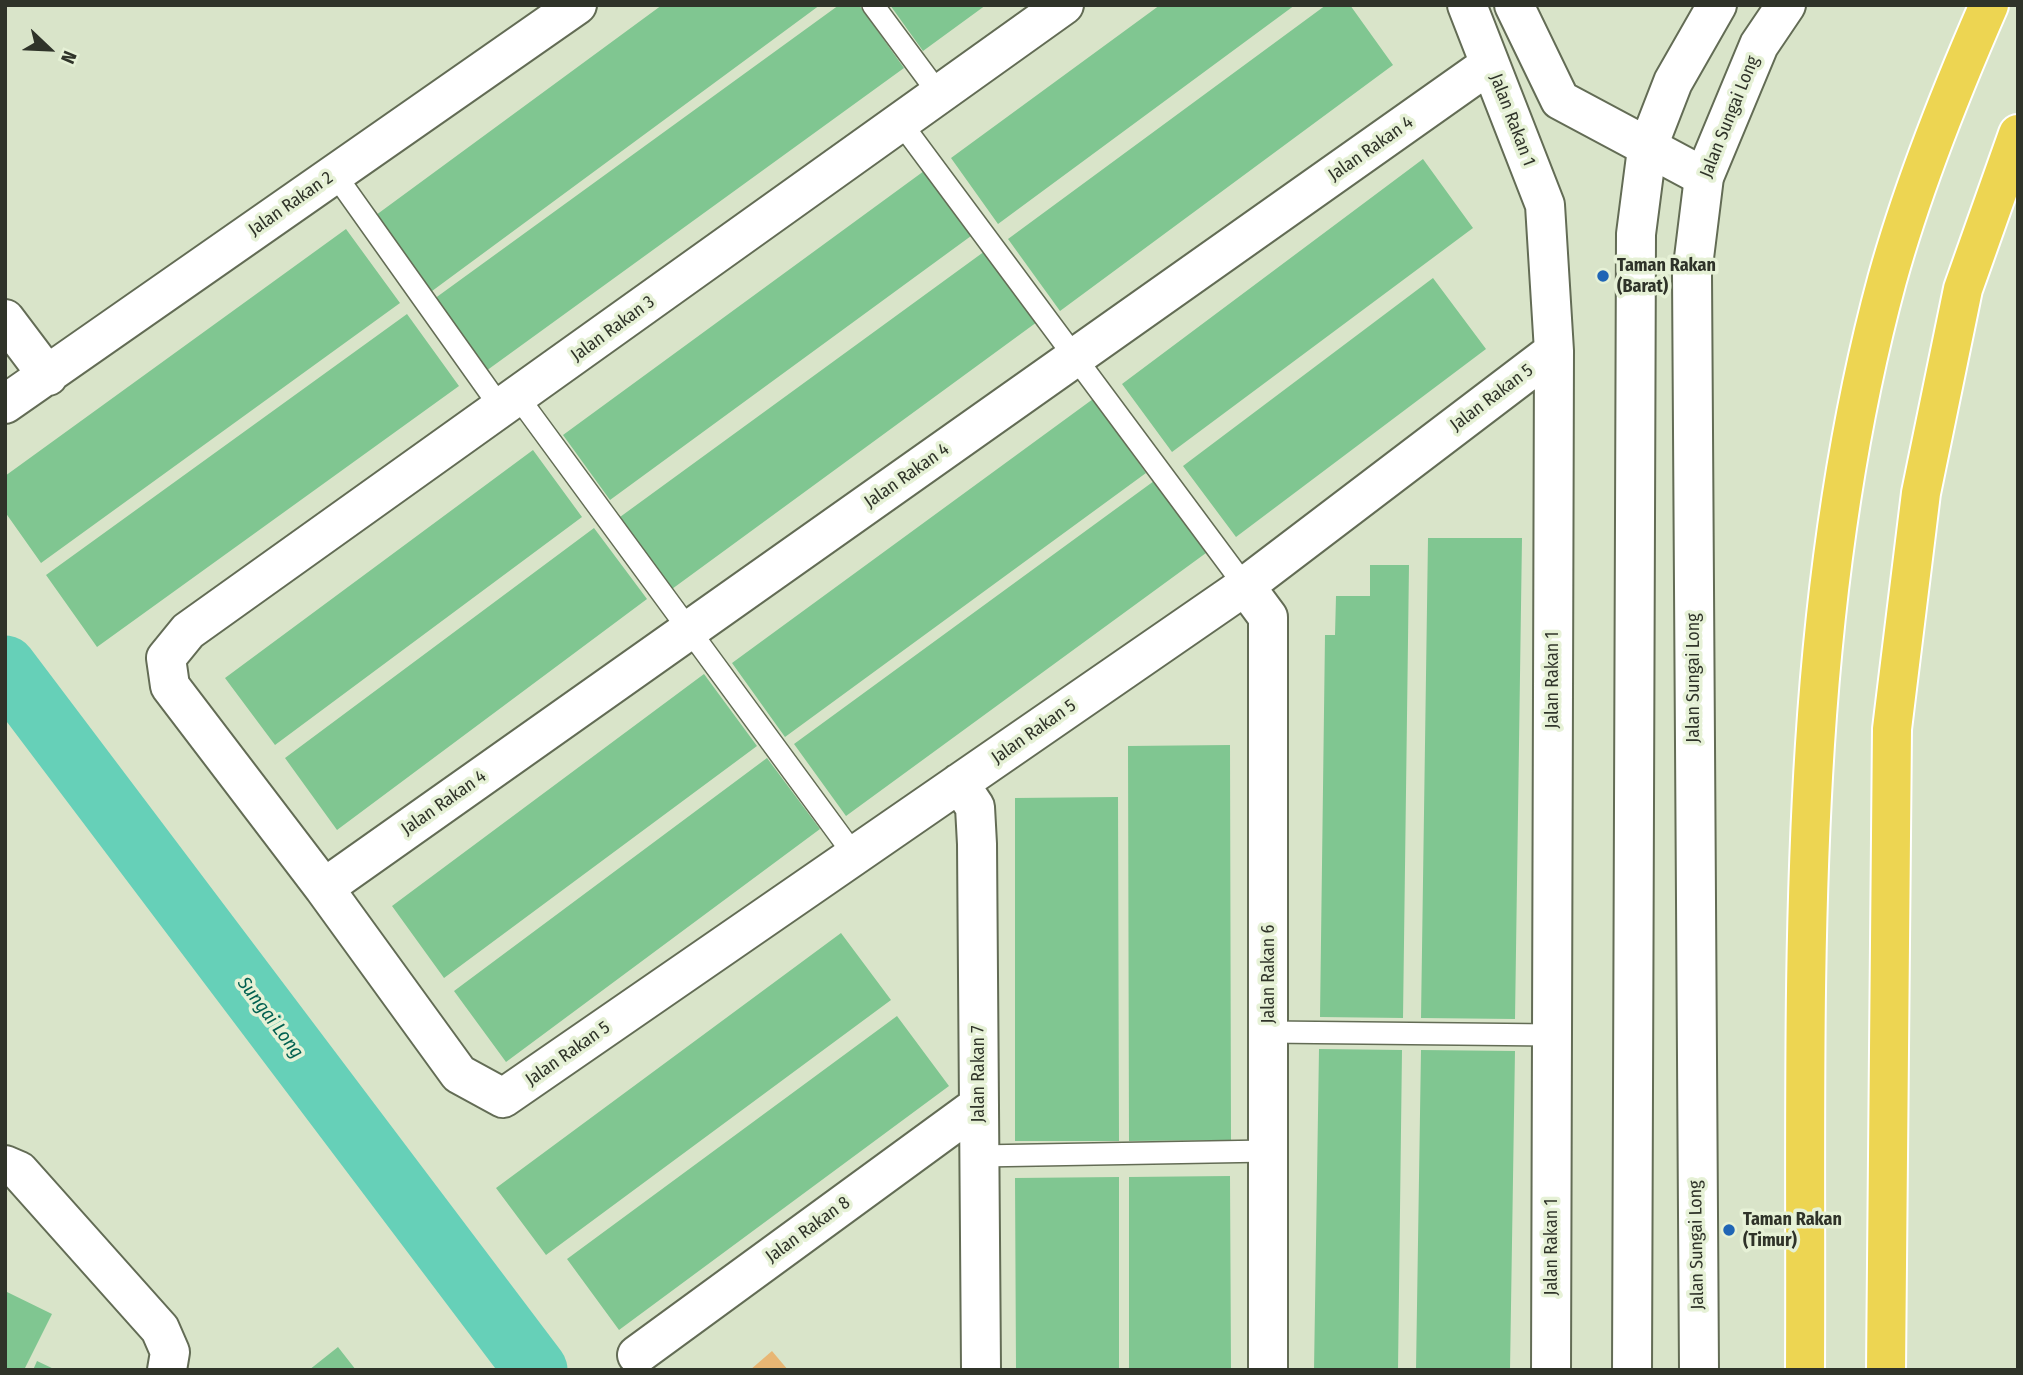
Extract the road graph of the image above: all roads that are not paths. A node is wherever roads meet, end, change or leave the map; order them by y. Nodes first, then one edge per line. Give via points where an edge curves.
1 (577, 5) edge
2 (873, 5) edge
3 (1064, 5) edge
4 (1467, 5) edge
5 (1514, 5) edge
6 (1717, 5) edge
7 (1786, 5) edge
8 (1989, 5) edge
9 (1490, 64) junction
10 (939, 94) junction
11 (901, 123) junction
12 (2018, 134) edge
13 (1647, 149) junction
14 (334, 173) junction
15 (1704, 177) junction
16 (5, 319) edge
17 (1554, 351) junction
18 (1076, 357) junction
19 (48, 376) junction
20 (509, 402) junction
21 (5, 404) edge
22 (1245, 586) junction
23 (689, 631) junction
24 (960, 783) junction
25 (855, 856) junction
26 (324, 888) junction
27 (1269, 1032) junction
28 (1552, 1035) junction
29 (979, 1105) junction
30 (1268, 1151) junction
31 (979, 1156) junction
32 (5, 1165) edge
33 (637, 1355) dead end
34 (167, 1370) edge
35 (981, 1370) edge
36 (1268, 1370) edge
37 (1552, 1370) edge
38 (1632, 1370) edge
39 (1699, 1370) edge
40 (1805, 1370) edge
41 (1886, 1370) edge

1 - 14 street, Jalan Rakan 2
2 - 10 lane
3 - 10 street, Jalan Rakan 3
4 - 9 street, Jalan Rakan 1
5 - 13 street via 1560,100
6 - 13 street via 1673,82
7 - 15 street, Jalan Sungai Long via 1759,45
8 - 40 highway via 1949,97 1888,279 1846,477 1826,613 1815,734 1807,974
9 - 17 street, Jalan Rakan 1 via 1545,205
9 - 18 street, Jalan Rakan 4
10 - 11 street, Jalan Rakan 3
11 - 18 lane
11 - 20 street, Jalan Rakan 3
12 - 41 highway via 1958,316 1921,493 1892,729
13 - 15 street
13 - 38 street via 1635,246
14 - 19 street, Jalan Rakan 2
14 - 20 lane
15 - 39 street, Jalan Sungai Long via 1692,274
16 - 19 street
17 - 22 street, Jalan Rakan 5
17 - 28 street, Jalan Rakan 1
18 - 22 lane
18 - 23 street, Jalan Rakan 4
19 - 21 street, Jalan Rakan 2
20 - 23 lane
20 - 26 street, Jalan Rakan 3 via 188,631 166,657 170,686
22 - 24 street, Jalan Rakan 5
22 - 27 street, Jalan Rakan 6 via 1268,617
23 - 25 lane
23 - 26 street, Jalan Rakan 4
24 - 25 street, Jalan Rakan 5
24 - 29 street, Jalan Rakan 7 via 975,807
25 - 26 street, Jalan Rakan 5 via 503,1098 459,1074
27 - 28 lane
27 - 30 street, Jalan Rakan 6
28 - 37 street, Jalan Rakan 1
29 - 31 street, Jalan Rakan 7
29 - 33 street, Jalan Rakan 8
30 - 31 lane
30 - 36 street, Jalan Rakan 6
31 - 35 street, Jalan Rakan 7
32 - 34 street via 19,1171 160,1329 170,1352

